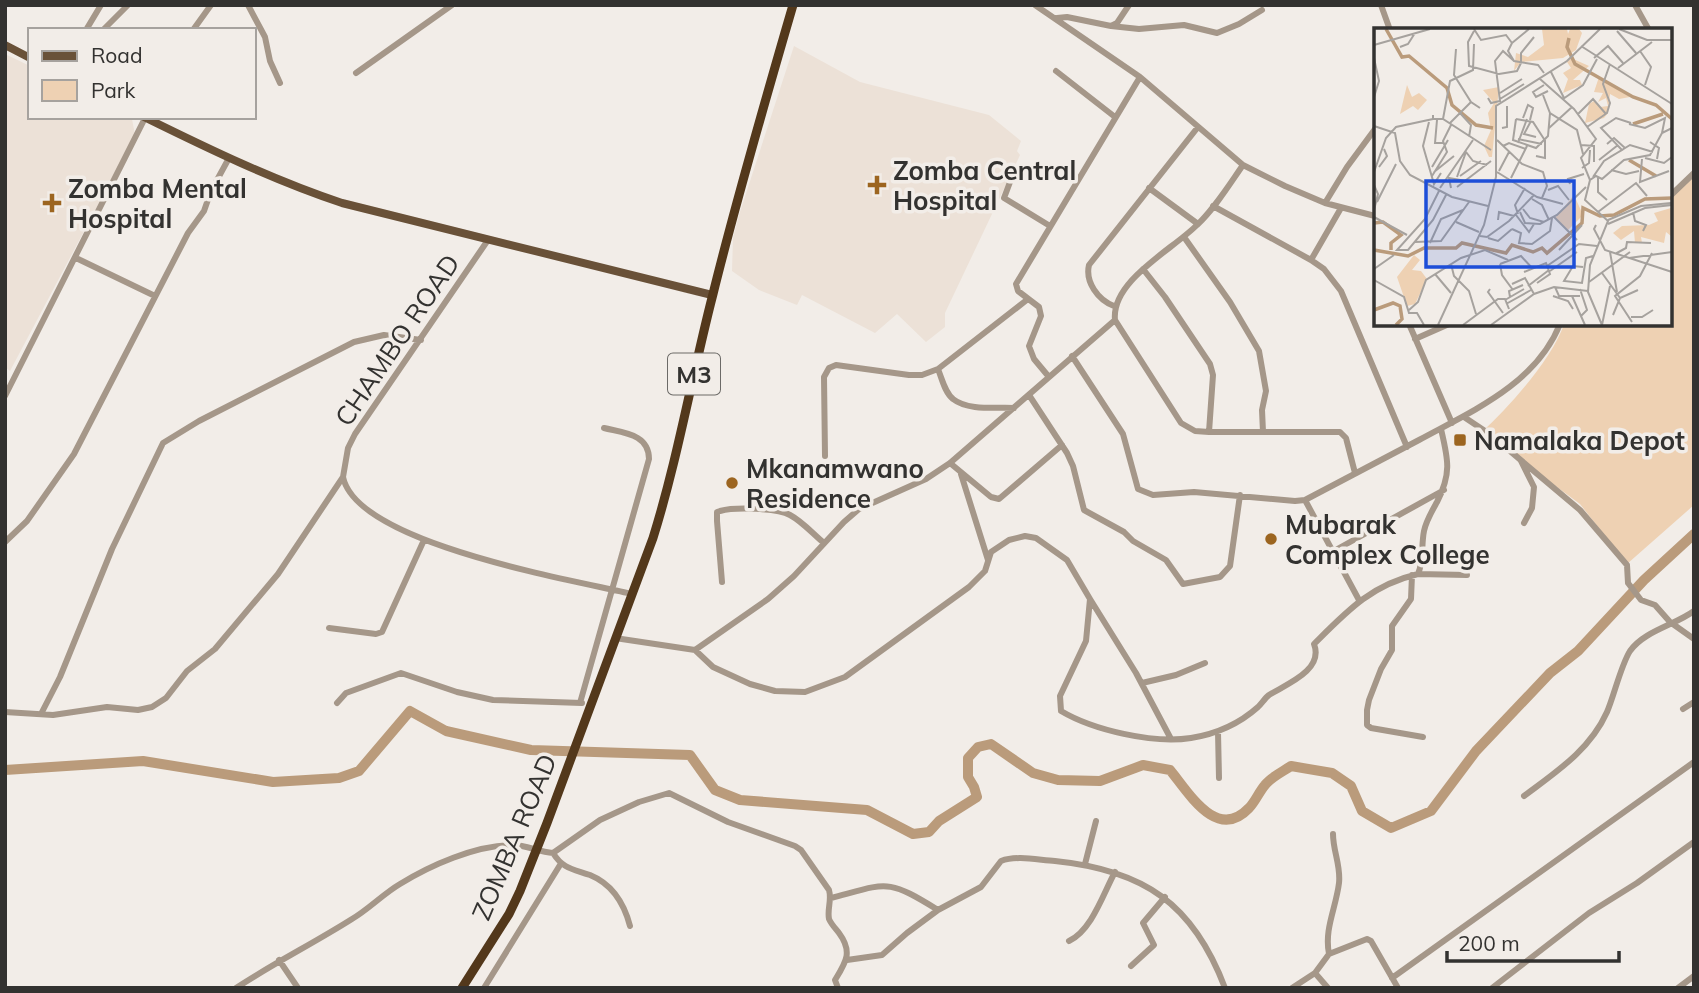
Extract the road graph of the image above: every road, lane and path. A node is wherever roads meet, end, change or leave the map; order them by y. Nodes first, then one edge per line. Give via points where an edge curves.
1 (101, 5) edge
2 (128, 5) edge
3 (211, 5) edge
4 (248, 5) edge
5 (452, 5) edge
6 (793, 5) edge
7 (1035, 5) edge
8 (1129, 5) edge
9 (1381, 5) edge
10 (1634, 5) edge
11 (1262, 10) dead end
12 (1055, 18) junction
13 (1093, 23) junction
14 (1111, 26) junction
15 (87, 28) edge
16 (105, 28) edge
17 (194, 28) edge
18 (1389, 28) edge
19 (1648, 28) edge
20 (1081, 36) junction
21 (5, 45) edge
22 (28, 57) edge
23 (1056, 71) dead end
24 (356, 74) dead end
25 (1140, 77) junction
26 (281, 83) dead end
27 (1115, 117) junction
28 (145, 119) edge
29 (147, 119) edge
30 (1198, 127) junction
31 (1374, 130) edge
32 (229, 158) junction
33 (1243, 165) junction
34 (1694, 173) edge
35 (1010, 182) dead end
36 (1149, 188) junction
37 (1671, 195) edge
38 (1325, 203) junction
39 (1213, 206) junction
40 (1341, 208) junction
41 (1374, 216) edge
42 (1198, 224) junction
43 (1050, 226) junction
44 (1184, 237) junction
45 (488, 240) junction
46 (76, 258) junction
47 (1311, 260) junction
48 (1143, 270) junction
49 (712, 295) junction
50 (155, 296) junction
51 (1028, 299) junction
52 (1114, 306) junction
53 (1115, 320) junction
54 (1410, 326) edge
55 (1444, 326) edge
56 (1559, 326) edge
57 (1415, 339) junction
58 (421, 340) junction
59 (1072, 356) junction
60 (938, 369) junction
61 (1049, 377) junction
62 (1029, 395) junction
63 (5, 396) edge
64 (1014, 408) junction
65 (1464, 417) junction
66 (1451, 423) junction
67 (604, 428) dead end
68 (1441, 429) junction
69 (1209, 432) junction
70 (1263, 432) junction
71 (1062, 445) junction
72 (1407, 447) junction
73 (825, 456) dead end
74 (1520, 459) junction
75 (950, 463) junction
76 (1355, 473) junction
77 (961, 474) junction
78 (343, 477) junction
79 (1444, 490) junction
80 (1240, 495) junction
81 (1305, 500) junction
82 (1524, 523) dead end
83 (424, 540) junction
84 (5, 542) edge
85 (824, 543) junction
86 (1332, 552) junction
87 (988, 560) junction
88 (1415, 575) junction
89 (1467, 575) dead end
90 (722, 582) dead end
91 (611, 589) junction
92 (632, 594) junction
93 (1090, 599) junction
94 (1359, 600) junction
95 (1694, 611) edge
96 (1670, 622) junction
97 (329, 628) dead end
98 (615, 638) junction
99 (1694, 639) edge
100 (695, 650) junction
101 (1206, 663) dead end
102 (1142, 683) junction
103 (1694, 702) edge
104 (337, 703) dead end
105 (580, 703) junction
106 (590, 704) junction
107 (1683, 709) dead end
108 (5, 712) edge
109 (41, 714) junction
110 (1218, 732) junction
111 (1423, 737) dead end
112 (1171, 739) junction
113 (1694, 762) edge
114 (1219, 778) dead end
115 (1524, 796) dead end
116 (1096, 821) dead end
117 (1333, 834) dead end
118 (1694, 842) edge
119 (537, 850) junction
120 (553, 853) junction
121 (1085, 864) junction
122 (560, 865) junction
123 (1115, 872) junction
124 (1166, 897) junction
125 (831, 898) junction
126 (938, 909) junction
127 (630, 926) dead end
128 (1069, 941) dead end
129 (1329, 954) junction
130 (279, 960) junction
131 (847, 960) junction
132 (1131, 966) dead end
133 (1315, 973) junction
134 (1694, 976) edge
135 (1392, 978) junction
136 (236, 988) edge
137 (298, 988) edge
138 (462, 988) edge
139 (484, 988) edge
140 (838, 988) edge
141 (1225, 988) edge
142 (1292, 988) edge
143 (1328, 988) edge
144 (1398, 988) edge
145 (1492, 988) edge
146 (1678, 988) edge

1 - 15 street
2 - 16 street
3 - 17 street
4 - 26 street
5 - 24 street
6 - 49 highway, M3
7 - 12 street
8 - 14 street
9 - 18 street
10 - 19 street
11 - 14 street via 1217,33 1184,25
12 - 13 street
12 - 20 street
13 - 14 street
13 - 20 street
20 - 25 street
21 - 22 main road
23 - 27 street
25 - 27 street
25 - 30 street
27 - 43 street
28 - 46 street
29 - 32 main road
30 - 33 street
30 - 36 street
31 - 38 street
32 - 45 main road via 342,203
32 - 50 street
33 - 38 street
33 - 39 street
34 - 37 street
35 - 43 street via 1004,198
36 - 42 street
36 - 52 street via 1089,265 1088,276 1096,293
38 - 40 street
39 - 42 street
39 - 47 street
40 - 41 street
40 - 47 street
42 - 44 street
43 - 51 street via 1016,284
44 - 48 street
44 - 70 street via 1259,351 1266,391
45 - 49 main road
45 - 58 street, CHAMBO ROAD
46 - 50 street
46 - 63 street
47 - 72 street via 1341,291
48 - 52 street
48 - 69 street via 1210,364
49 - 92 highway, M3 via 664,503
50 - 84 street via 74,454 27,521
51 - 60 street
51 - 61 street via 1040,312 1031,352
52 - 53 street
53 - 59 street
53 - 69 street via 1181,423
54 - 57 street
55 - 57 street
56 - 65 street via 1527,373
57 - 66 street
58 - 78 street, CHAMBO ROAD via 351,441
58 - 109 street via 384,335 354,342 163,443
59 - 61 street
59 - 80 street via 1123,434 1138,489 1153,495
60 - 64 street via 953,400
60 - 73 street via 909,375 842,364 829,368 824,377
61 - 62 street
62 - 64 street
62 - 71 street
64 - 75 street
65 - 66 street
65 - 74 street
66 - 68 street
67 - 91 street via 636,436 649,453
68 - 72 street
68 - 79 street via 1449,466
69 - 70 street
70 - 76 street via 1340,432 1346,438
71 - 77 street via 999,499
71 - 80 street via 1073,466 1084,510 1166,560 1183,584 1220,577 1230,566
72 - 76 street
74 - 82 street via 1534,487 1532,508
74 - 96 street via 1590,521 1627,565 1631,587
75 - 77 street
75 - 85 street via 859,509
76 - 81 street
77 - 87 street
78 - 83 street via 367,510
78 - 109 street, CHAMBO ROAD via 278,574 215,649 187,671 166,698 145,709 107,707
79 - 86 street
79 - 88 street via 1426,523 1422,564
80 - 81 street
81 - 86 street
83 - 91 street
83 - 97 street via 382,632
85 - 90 street via 783,512 724,509 718,512 717,521
85 - 100 street via 768,599
86 - 94 street
87 - 93 street via 997,546 1009,540 1036,538 1067,560
87 - 100 street via 985,571 969,587 845,677 819,688 791,693 762,688 713,667
88 - 89 street
88 - 94 street
88 - 111 street via 1411,598 1392,626 1390,655 1370,700 1367,725
91 - 92 street
91 - 105 street
92 - 98 highway, M3
93 - 102 street
93 - 112 street via 1086,641 1060,696 1061,710 1106,731
94 - 110 street via 1314,643 1315,659 1300,677
95 - 96 street
96 - 99 street
96 - 115 street via 1629,653 1608,710 1590,741
98 - 100 street
98 - 106 highway, M3
101 - 102 street
102 - 112 street
103 - 107 street
104 - 105 street via 346,693 401,673 493,700
105 - 106 street
106 - 119 highway, ZOMBA ROAD / M3
108 - 109 street, CHAMBO ROAD
110 - 112 street
110 - 114 street
113 - 135 street
116 - 121 street
117 - 129 street via 1339,879 1329,923
118 - 145 street via 1589,913
119 - 120 street
119 - 130 street via 491,847 430,869
119 - 138 highway, ZOMBA ROAD / M3 via 509,914
120 - 122 street
120 - 125 street via 600,820 669,793 728,822 795,846
121 - 123 street
121 - 126 street via 1006,859 981,887
122 - 127 street via 608,887 618,896
122 - 139 street
123 - 124 street
123 - 128 street via 1089,922
124 - 132 street via 1143,923 1154,945
124 - 141 street via 1190,923
125 - 126 street via 883,884 910,892
125 - 131 street via 830,919 842,937
126 - 131 street via 882,955
129 - 133 street
129 - 135 street via 1371,940
130 - 136 street
130 - 137 street
131 - 140 street via 835,979
133 - 142 street
133 - 143 street
134 - 146 street
135 - 144 street

